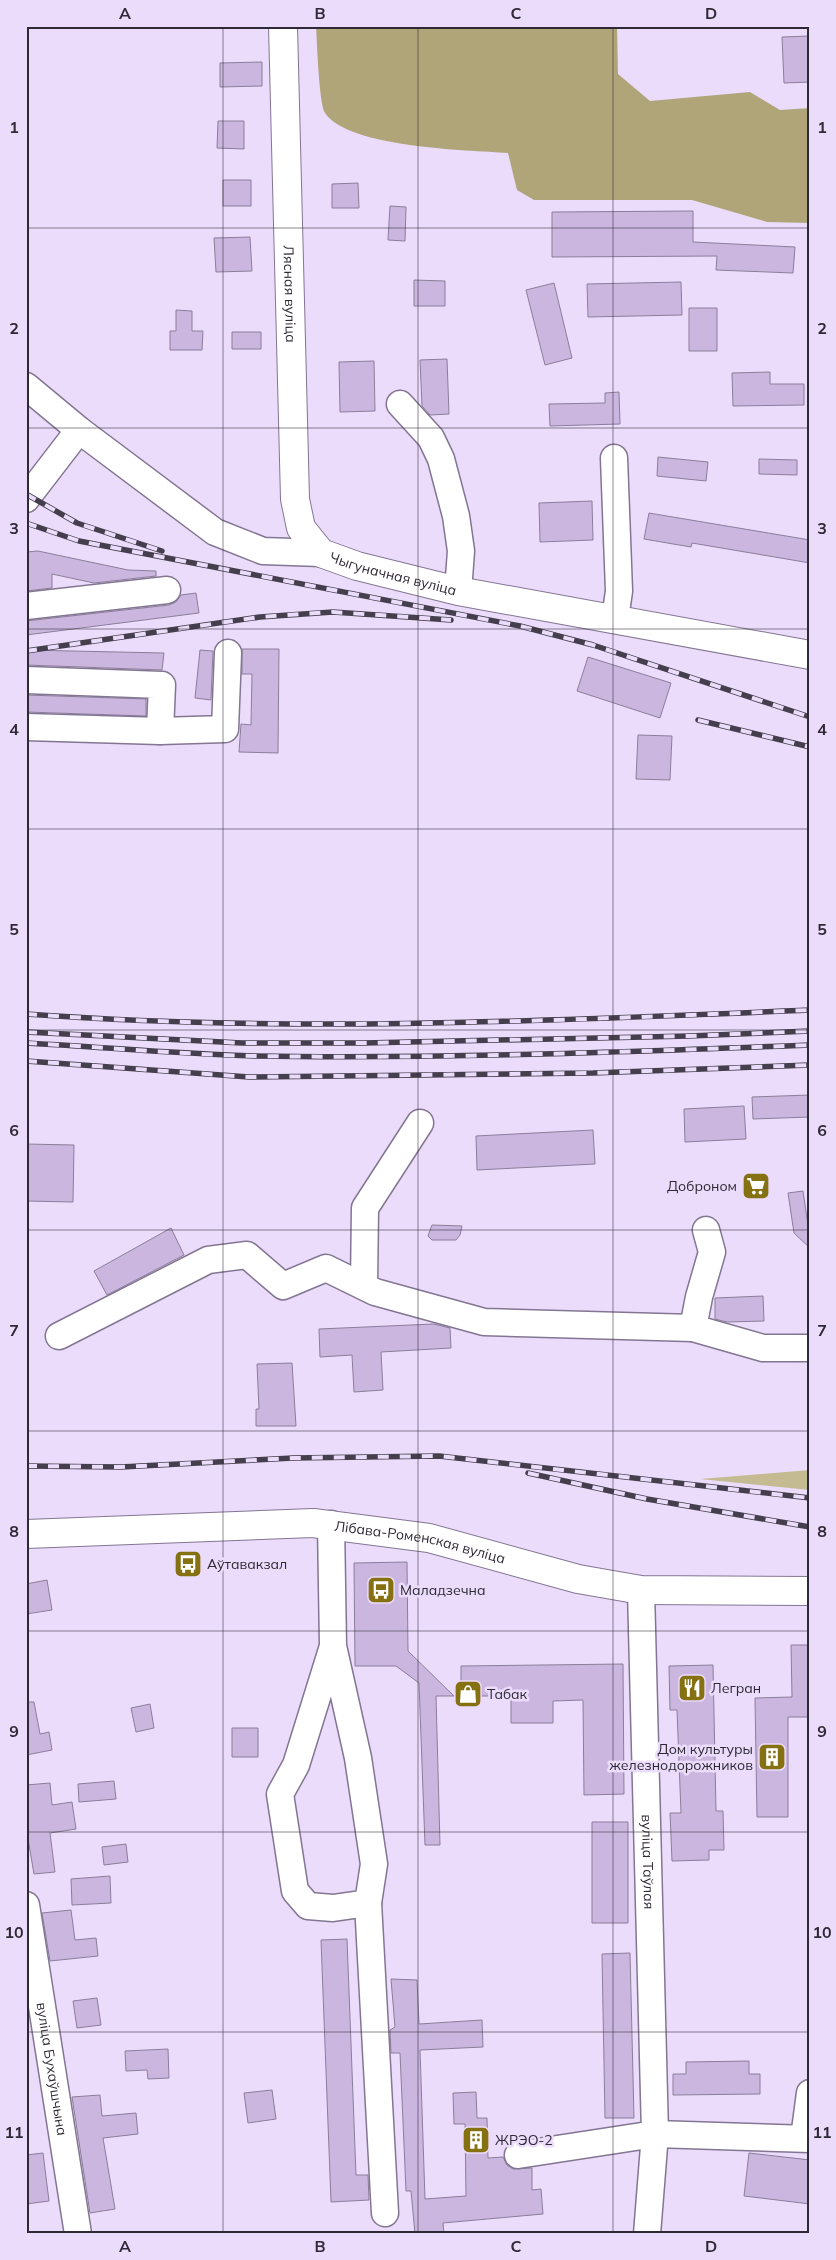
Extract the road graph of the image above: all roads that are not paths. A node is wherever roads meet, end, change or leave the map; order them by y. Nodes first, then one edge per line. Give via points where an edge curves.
1 (283, 26) edge
2 (26, 386) edge
3 (400, 404) dead end
4 (79, 430) junction
5 (614, 458) dead end
6 (26, 499) edge
7 (321, 553) junction
8 (167, 590) dead end
9 (458, 590) junction
10 (26, 606) edge
11 (615, 619) junction
12 (228, 653) dead end
13 (810, 655) edge
14 (26, 680) edge
15 (26, 727) edge
16 (160, 731) junction
17 (420, 1123) dead end
18 (706, 1230) dead end
19 (364, 1286) junction
20 (693, 1328) junction
21 (59, 1336) dead end
22 (810, 1348) edge
23 (331, 1524) junction
24 (26, 1534) edge
25 (641, 1590) junction
26 (810, 1591) edge
27 (333, 1646) junction
28 (368, 1903) junction
29 (26, 1905) edge
30 (810, 2093) edge
31 (654, 2134) junction
32 (807, 2138) edge
33 (518, 2155) dead end
34 (385, 2213) dead end
35 (78, 2234) edge
36 (647, 2234) edge

1 - 7 main road, Лясная вуліца via 294,499 301,528
2 - 4 street, Чыгуначная вуліца
3 - 9 street via 431,438 441,459 456,516 461,551
4 - 6 street
4 - 7 street, Чыгуначная вуліца via 215,532 263,551
5 - 11 street via 619,591
7 - 9 main road, Чыгуначная вуліца via 357,566
8 - 10 street
9 - 11 main road, Чыгуначная вуліца
11 - 13 main road, Чыгуначная вуліца
12 - 16 street via 225,729
14 - 16 street via 162,685
15 - 16 street
17 - 19 street via 365,1208
18 - 20 street via 712,1252
19 - 20 street via 375,1292 484,1322
19 - 21 street via 326,1268 283,1286 247,1255 208,1260
20 - 22 street via 762,1348
23 - 24 main road, Лібава-Роменская вуліца
23 - 25 main road, Лібава-Роменская вуліца via 428,1538 578,1579
23 - 27 street
25 - 26 main road, Лібава-Роменская вуліца
25 - 31 street, вуліца Таўлая
27 - 28 street via 358,1758 374,1864
27 - 28 street via 296,1765 280,1794 295,1891 308,1906 333,1908
28 - 34 street
29 - 35 street, вуліца Бухаўшчына
30 - 32 street
31 - 32 street
31 - 33 street
31 - 36 street, вуліца Таўлая

